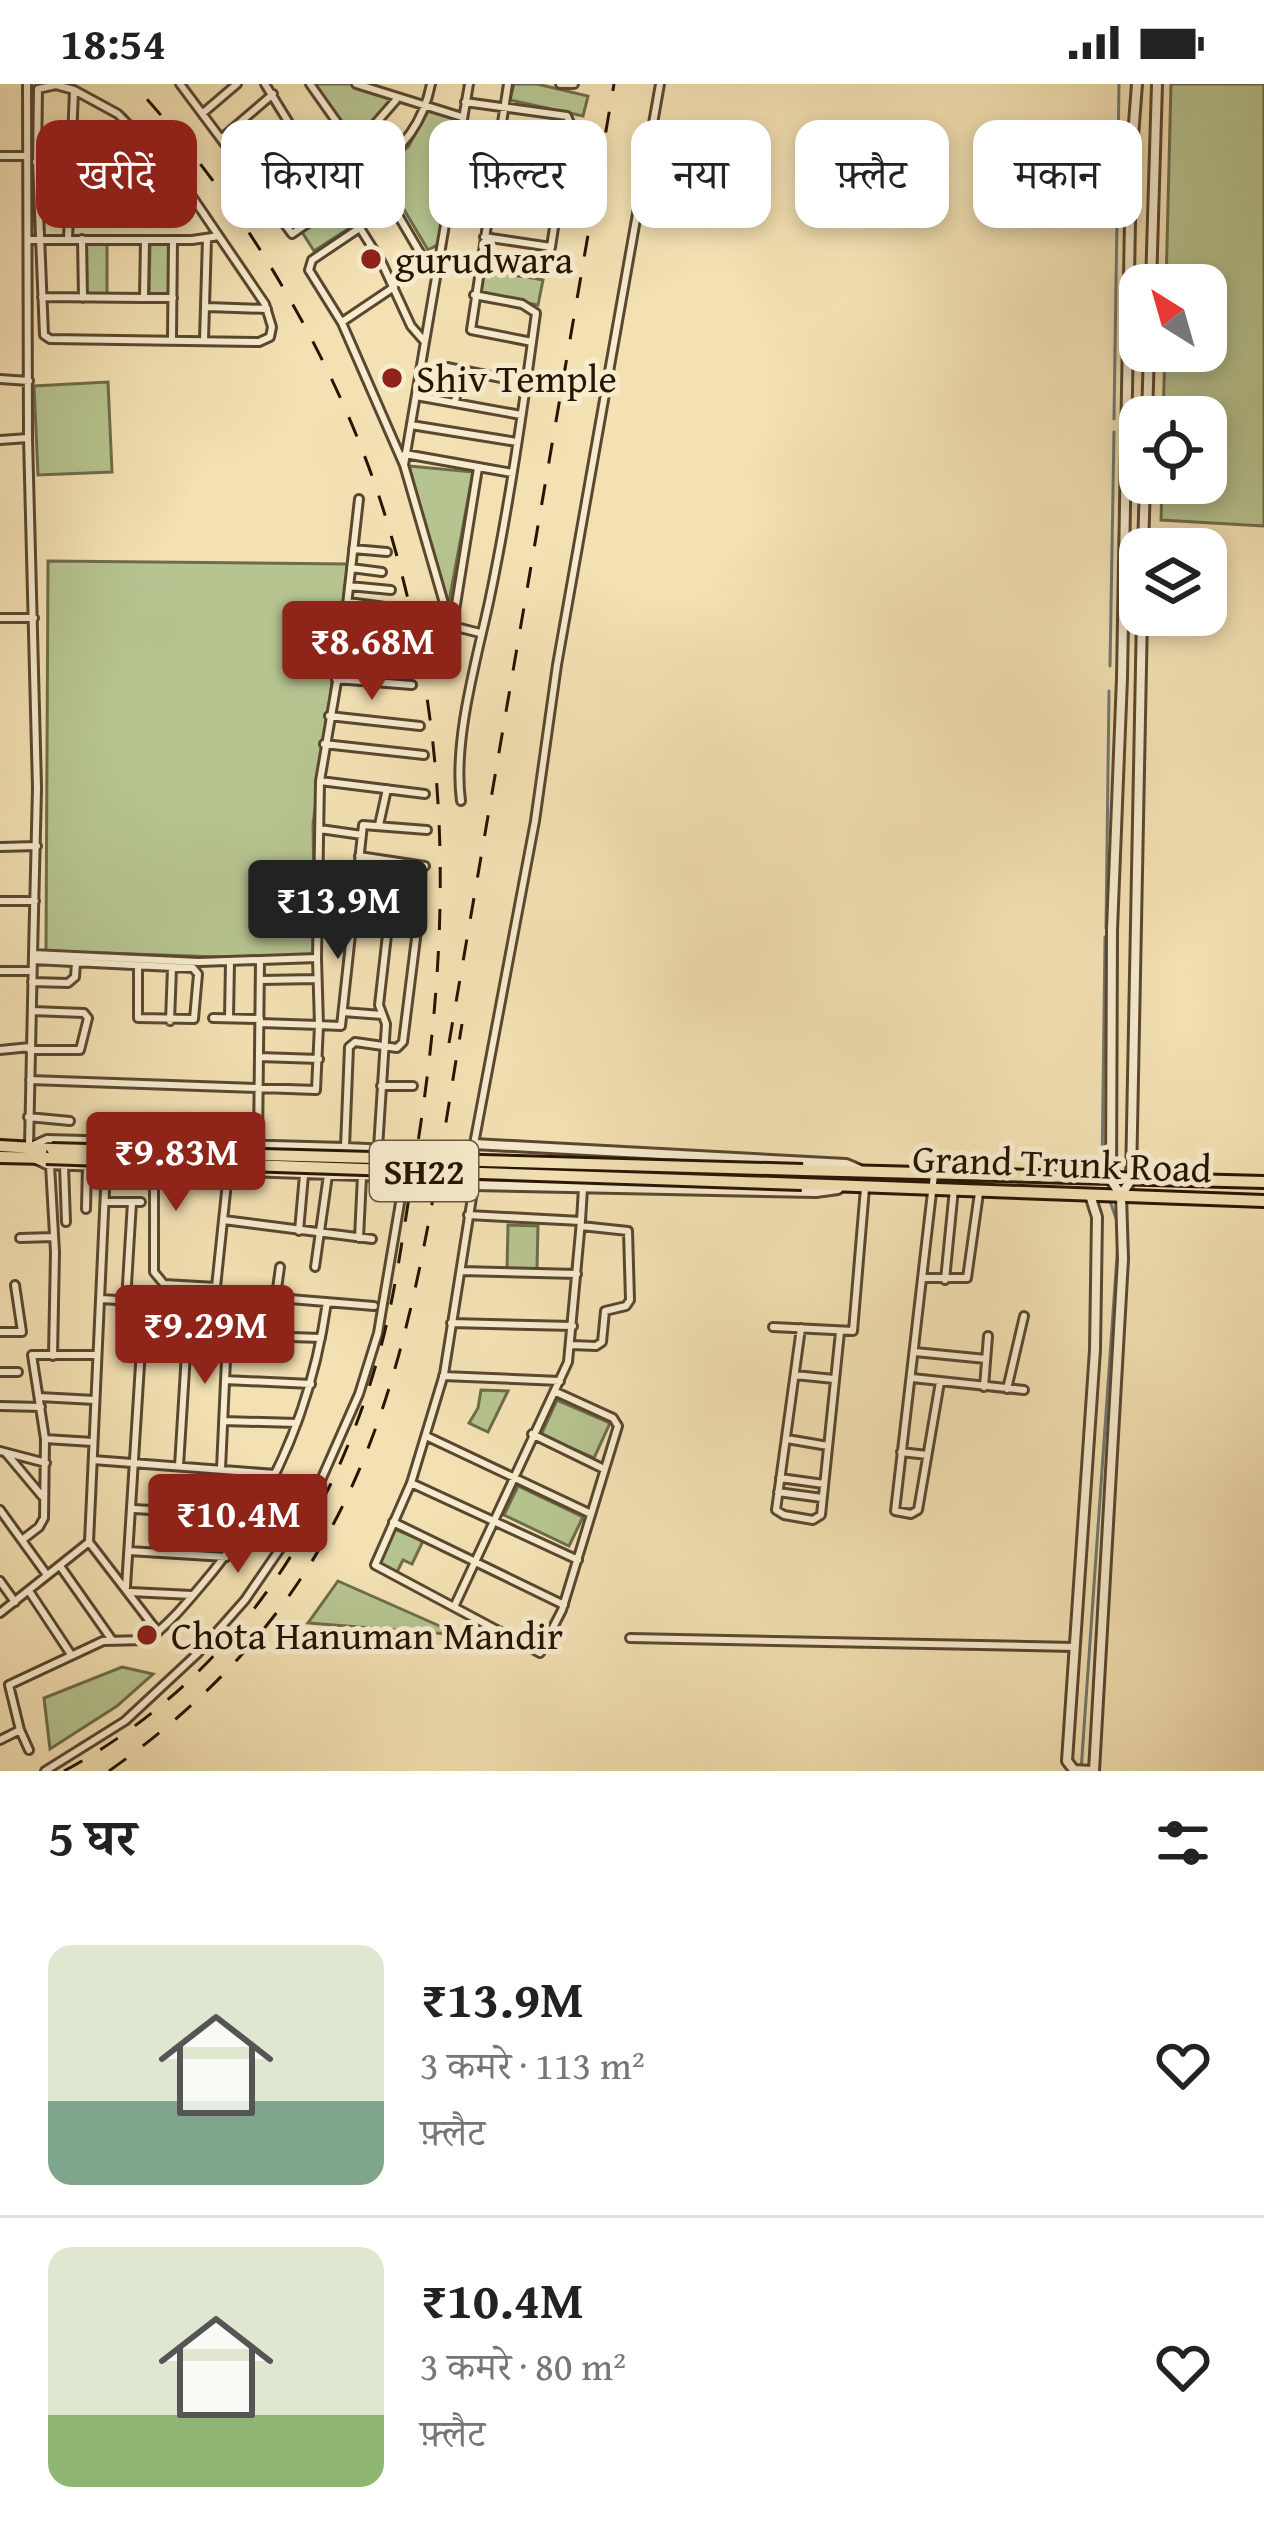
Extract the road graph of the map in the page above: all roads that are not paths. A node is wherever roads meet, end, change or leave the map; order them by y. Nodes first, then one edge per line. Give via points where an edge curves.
1 (27, 84) edge
2 (237, 84) edge
3 (265, 84) edge
4 (310, 84) edge
5 (356, 84) edge
6 (431, 84) edge
7 (469, 84) edge
8 (508, 84) edge
9 (560, 84) edge
10 (574, 84) edge
11 (660, 84) edge
12 (1137, 84) edge
13 (1157, 84) edge
14 (184, 85) edge
15 (74, 90) junction
16 (274, 94) junction
17 (397, 98) junction
18 (465, 102) junction
19 (427, 106) junction
20 (503, 108) junction
21 (203, 113) junction
22 (462, 117) junction
23 (38, 120) edge
24 (71, 120) edge
25 (123, 120) edge
26 (243, 120) edge
27 (288, 120) edge
28 (336, 120) edge
29 (382, 120) edge
30 (501, 120) edge
31 (569, 120) edge
32 (221, 135) edge
33 (405, 138) edge
34 (36, 152) edge
35 (0, 156) edge
36 (27, 157) junction
37 (36, 162) edge
38 (197, 203) edge
39 (405, 227) edge
40 (39, 228) edge
41 (68, 228) edge
42 (360, 228) edge
43 (362, 228) edge
44 (486, 228) edge
45 (554, 228) edge
46 (219, 236) junction
47 (484, 237) junction
48 (206, 238) junction
49 (39, 239) junction
50 (68, 239) junction
51 (82, 239) junction
52 (28, 240) junction
53 (145, 240) junction
54 (173, 240) junction
55 (551, 247) junction
56 (440, 257) junction
57 (1152, 264) edge
58 (479, 265) junction
59 (438, 268) junction
60 (394, 287) junction
61 (474, 295) junction
62 (42, 297) junction
63 (83, 298) junction
64 (144, 298) junction
65 (173, 298) junction
66 (206, 307) junction
67 (267, 309) junction
68 (342, 323) junction
69 (172, 339) junction
70 (204, 340) junction
71 (425, 342) junction
72 (532, 342) junction
73 (447, 367) dead end
74 (460, 369) junction
75 (0, 379) edge
76 (29, 381) junction
77 (526, 384) junction
78 (416, 396) junction
79 (455, 403) junction
80 (521, 415) junction
81 (411, 425) junction
82 (28, 438) junction
83 (0, 440) edge
84 (517, 442) junction
85 (406, 454) junction
86 (404, 466) junction
87 (478, 468) junction
88 (512, 473) junction
89 (359, 499) dead end
90 (353, 549) junction
91 (387, 552) dead end
92 (351, 568) junction
93 (382, 572) dead end
94 (350, 586) junction
95 (392, 590) dead end
96 (347, 602) junction
97 (400, 609) dead end
98 (0, 618) edge
99 (34, 618) junction
100 (453, 623) junction
101 (481, 633) junction
102 (1142, 636) edge
103 (344, 638) junction
104 (402, 644) dead end
105 (336, 679) junction
106 (412, 686) dead end
107 (329, 716) junction
108 (420, 726) dead end
109 (324, 744) junction
110 (424, 755) dead end
111 (320, 782) junction
112 (387, 789) junction
113 (424, 794) dead end
114 (461, 801) dead end
115 (379, 825) junction
116 (320, 829) junction
117 (428, 830) dead end
118 (362, 836) junction
119 (37, 846) junction
120 (0, 847) edge
121 (359, 856) junction
122 (425, 866) dead end
123 (358, 886) junction
124 (392, 891) junction
125 (421, 895) dead end
126 (0, 901) edge
127 (35, 901) junction
128 (418, 922) dead end
129 (33, 957) junction
130 (317, 958) junction
131 (76, 962) junction
132 (230, 962) junction
133 (260, 962) junction
134 (138, 966) junction
135 (172, 968) junction
136 (0, 970) edge
137 (33, 971) junction
138 (318, 979) junction
139 (260, 980) junction
140 (32, 982) junction
141 (32, 1011) junction
142 (343, 1012) junction
143 (382, 1015) junction
144 (213, 1018) dead end
145 (229, 1018) junction
146 (170, 1021) junction
147 (260, 1021) junction
148 (319, 1025) junction
149 (384, 1046) junction
150 (30, 1049) junction
151 (0, 1050) edge
152 (259, 1057) junction
153 (319, 1059) junction
154 (30, 1080) junction
155 (382, 1086) junction
156 (413, 1086) dead end
157 (259, 1089) junction
158 (28, 1117) junction
159 (70, 1121) dead end
160 (232, 1144) junction
161 (258, 1144) junction
162 (474, 1144) junction
163 (0, 1146) edge
164 (345, 1147) junction
165 (378, 1148) junction
166 (585, 1151) junction
167 (30, 1152) junction
168 (0, 1157) edge
169 (50, 1157) junction
170 (64, 1166) junction
171 (87, 1166) junction
172 (106, 1167) junction
173 (154, 1170) junction
174 (228, 1173) junction
175 (304, 1174) junction
176 (328, 1175) junction
177 (390, 1175) junction
178 (362, 1176) junction
179 (1111, 1180) junction
180 (1131, 1180) junction
181 (864, 1181) junction
182 (934, 1182) junction
183 (1264, 1182) edge
184 (474, 1185) junction
185 (583, 1186) junction
186 (954, 1189) junction
187 (980, 1190) junction
188 (1089, 1194) junction
189 (1121, 1195) junction
190 (1264, 1201) edge
191 (105, 1202) junction
192 (86, 1209) dead end
193 (468, 1215) junction
194 (224, 1220) junction
195 (66, 1222) dead end
196 (581, 1224) junction
197 (299, 1231) junction
198 (320, 1234) junction
199 (54, 1237) junction
200 (20, 1238) dead end
201 (359, 1238) junction
202 (372, 1239) dead end
203 (280, 1267) dead end
204 (315, 1267) dead end
205 (461, 1270) junction
206 (578, 1274) junction
207 (925, 1278) junction
208 (945, 1280) junction
209 (15, 1285) dead end
210 (276, 1296) junction
211 (100, 1299) junction
212 (127, 1301) junction
213 (144, 1301) junction
214 (327, 1302) junction
215 (189, 1305) junction
216 (374, 1306) dead end
217 (229, 1307) junction
218 (1024, 1316) dead end
219 (451, 1324) junction
220 (573, 1326) junction
221 (773, 1327) dead end
222 (801, 1328) junction
223 (0, 1332) edge
224 (840, 1332) junction
225 (228, 1335) junction
226 (988, 1336) dead end
227 (322, 1338) junction
228 (571, 1345) junction
229 (915, 1352) junction
230 (98, 1355) junction
231 (53, 1356) junction
232 (986, 1359) junction
233 (0, 1372) edge
234 (18, 1372) dead end
235 (796, 1375) junction
236 (443, 1376) junction
237 (913, 1378) junction
238 (225, 1379) junction
239 (835, 1379) junction
240 (561, 1381) junction
241 (940, 1382) junction
242 (311, 1384) junction
243 (984, 1387) junction
244 (1007, 1388) junction
245 (1024, 1390) dead end
246 (556, 1392) junction
247 (39, 1396) junction
248 (95, 1400) junction
249 (0, 1406) edge
250 (40, 1407) junction
251 (223, 1421) junction
252 (298, 1423) junction
253 (532, 1434) junction
254 (426, 1436) junction
255 (45, 1438) junction
256 (787, 1439) junction
257 (93, 1442) junction
258 (828, 1446) junction
259 (3, 1452) edge
260 (901, 1452) junction
261 (928, 1455) junction
262 (92, 1460) junction
263 (46, 1463) junction
264 (137, 1463) junction
265 (179, 1466) junction
266 (221, 1469) junction
267 (605, 1469) junction
268 (275, 1474) junction
269 (514, 1477) junction
270 (780, 1478) junction
271 (411, 1483) junction
272 (824, 1484) junction
273 (778, 1492) junction
274 (823, 1498) junction
275 (44, 1499) junction
276 (134, 1509) junction
277 (0, 1510) edge
278 (591, 1514) junction
279 (254, 1516) junction
280 (497, 1520) junction
281 (393, 1522) junction
282 (22, 1540) junction
283 (88, 1542) junction
284 (129, 1551) junction
285 (226, 1557) junction
286 (578, 1560) junction
287 (476, 1562) junction
288 (60, 1566) junction
289 (47, 1575) junction
290 (0, 1581) edge
291 (128, 1589) junction
292 (29, 1591) junction
293 (193, 1595) junction
294 (15, 1602) junction
295 (564, 1605) junction
296 (454, 1607) junction
297 (0, 1613) edge
298 (158, 1633) junction
299 (630, 1638) dead end
300 (112, 1640) junction
301 (1075, 1647) junction
302 (71, 1654) junction
303 (4, 1686) edge
304 (20, 1730) junction
305 (0, 1740) edge
306 (29, 1750) dead end
307 (1074, 1770) edge
308 (45, 1771) edge
309 (1092, 1771) edge

1 - 36 street
2 - 21 street
3 - 16 street
4 - 28 street
5 - 17 street
6 - 19 street
7 - 18 street
8 - 20 street
9 - 10 street
11 - 162 street
12 - 179 street
13 - 57 street
14 - 21 street
15 - 23 street via 38,89
15 - 24 street
15 - 25 street
16 - 26 street
16 - 27 street
17 - 19 street
17 - 29 street
18 - 20 street
18 - 22 street
19 - 22 street
19 - 33 street
20 - 30 street
20 - 31 street
21 - 32 street
22 - 56 street
34 - 36 street
35 - 36 street
36 - 37 street
36 - 52 street
38 - 46 street
39 - 59 street
40 - 49 street
41 - 50 street
42 - 68 street via 308,266
43 - 60 street
44 - 47 street
45 - 55 street
46 - 48 street
46 - 67 street
47 - 55 street
47 - 58 street
48 - 54 street
48 - 66 street
49 - 50 street
49 - 52 street
49 - 62 street
50 - 51 street
51 - 53 street
51 - 63 street
52 - 76 street
53 - 54 street
53 - 64 street
54 - 65 street
55 - 58 street via 540,273
56 - 58 street
56 - 59 street
58 - 61 street
59 - 71 street
60 - 68 street
60 - 71 street
61 - 72 street via 534,309
61 - 72 street via 471,330
62 - 63 street
62 - 69 street via 46,338
63 - 64 street
64 - 65 street
65 - 69 street
66 - 67 street
66 - 70 street
67 - 70 street via 272,333 264,341
68 - 86 street
69 - 70 street
71 - 78 street
72 - 77 street
73 - 74 street
74 - 77 street
74 - 79 street
75 - 76 street
76 - 82 street
77 - 80 street
78 - 79 street
78 - 81 street
79 - 80 street
80 - 84 street
81 - 84 street
81 - 85 street
82 - 83 street
82 - 99 street
84 - 88 street
85 - 86 street
85 - 87 street
86 - 100 street
87 - 88 street
87 - 100 street
88 - 101 street
89 - 90 street
90 - 91 street
90 - 92 street
92 - 93 street
92 - 94 street
94 - 95 street
94 - 96 street
96 - 97 street
96 - 103 street
98 - 99 street
99 - 119 street
100 - 101 street
101 - 114 street
102 - 180 street
103 - 104 street
103 - 105 street
105 - 106 street
105 - 107 street
107 - 108 street
107 - 109 street
109 - 110 street
109 - 111 street
111 - 112 street
111 - 116 street
112 - 113 street
112 - 115 street
115 - 117 street
115 - 118 street via 366,823
116 - 118 street
116 - 130 street
118 - 121 street
119 - 120 street
119 - 127 street
121 - 122 street
121 - 123 street
123 - 124 street
123 - 142 street
124 - 125 street
124 - 143 street
126 - 127 street
127 - 129 street
128 - 149 street via 403,1042
129 - 131 street
129 - 132 street
129 - 137 street
130 - 133 street
130 - 138 street
131 - 134 street
131 - 140 street via 68,983
132 - 133 street
132 - 145 street
133 - 139 street
134 - 135 street
134 - 146 street via 138,1018
135 - 146 street
135 - 146 street via 197,970 197,994 194,1019
136 - 137 street
137 - 140 street
138 - 139 street
138 - 148 street
139 - 147 street
140 - 141 street
141 - 150 street
141 - 150 street via 88,1018 80,1050
142 - 143 street
142 - 148 street via 339,1027
143 - 149 street
144 - 145 street
145 - 147 street
147 - 148 street
147 - 152 street
148 - 153 street
149 - 155 street
149 - 164 street via 349,1047
150 - 151 street
150 - 154 street
152 - 153 street
152 - 157 street
153 - 157 street via 316,1090
154 - 157 street
154 - 158 street
155 - 156 street
155 - 165 street
157 - 161 street
158 - 159 street
158 - 167 street
160 - 161 street
160 - 167 street via 47,1139
160 - 174 street
161 - 164 street
162 - 166 street
162 - 184 street
163 - 167 highway, SH22
164 - 165 street
165 - 177 street via 393,1152
166 - 181 street via 846,1164
166 - 185 street
167 - 168 highway, SH22
167 - 169 highway, SH22
169 - 170 street
169 - 181 highway, SH22, bridge
169 - 199 street
170 - 171 street
170 - 195 street
171 - 172 street
171 - 192 street
172 - 173 street
172 - 191 street
173 - 174 street
173 - 194 street via 154,1272 164,1284 216,1287
174 - 175 street
174 - 194 street
175 - 176 street
175 - 197 street
176 - 178 street
176 - 198 street
177 - 178 street
177 - 308 street via 403,1177 382,1318 310,1505 198,1652 125,1721
178 - 201 street
179 - 180 highway, Grand Trunk Road / SH22
179 - 182 highway, Grand Trunk Road / SH22
179 - 189 street
180 - 183 highway, Grand Trunk Road / SH22
180 - 189 street
181 - 182 highway, Grand Trunk Road / SH22
181 - 185 street via 816,1192
181 - 224 street via 855,1328
182 - 186 highway, Grand Trunk Road / SH22
182 - 207 street
184 - 185 street
184 - 193 street
185 - 196 street
186 - 187 highway, Grand Trunk Road / SH22
186 - 208 street
187 - 188 highway, Grand Trunk Road / SH22
187 - 208 street via 969,1274
188 - 189 highway, Grand Trunk Road / SH22
188 - 301 street via 1097,1217 1095,1350
189 - 190 highway, Grand Trunk Road / SH22
189 - 309 street
191 - 211 street
191 - 212 street via 136,1202
193 - 196 street
193 - 205 street
194 - 197 street
196 - 206 street
196 - 228 street via 628,1231 630,1300 605,1311 602,1342
197 - 198 street
198 - 201 street
198 - 204 street
199 - 200 street
199 - 231 street
201 - 202 street
203 - 210 street
205 - 206 street
205 - 219 street
206 - 220 street
207 - 208 street
207 - 229 street
209 - 223 street via 22,1333
210 - 214 street
210 - 217 street via 229,1294
211 - 212 street
211 - 230 street
212 - 213 street
213 - 215 street
213 - 264 street
214 - 216 street
214 - 227 street
215 - 217 street
215 - 265 street
217 - 225 street
218 - 244 street
219 - 220 street
219 - 236 street
220 - 228 street
221 - 222 street
222 - 224 street
222 - 235 street
224 - 239 street
225 - 227 street
225 - 238 street
226 - 232 street
227 - 242 street
228 - 240 street
229 - 232 street
229 - 237 street
230 - 231 street
230 - 248 street
231 - 247 street via 32,1355
232 - 243 street
233 - 234 street
235 - 239 street
235 - 256 street
236 - 240 street
236 - 254 street
237 - 241 street
237 - 260 street
238 - 242 street
238 - 251 street
239 - 258 street
240 - 246 street
241 - 243 street
241 - 261 street
242 - 252 street
243 - 244 street
244 - 245 street
246 - 253 street
246 - 267 street via 617,1421
247 - 248 street
247 - 250 street
248 - 257 street
249 - 250 street
250 - 255 street
251 - 252 street
251 - 266 street
252 - 268 street
253 - 267 street
253 - 269 street
254 - 269 street
254 - 271 street
255 - 257 street
255 - 263 street
256 - 258 street
256 - 270 street
257 - 262 street
258 - 272 street
259 - 263 street
259 - 275 street
260 - 261 street
260 - 261 street via 893,1508 899,1512 918,1510
262 - 264 street
262 - 283 street
263 - 275 street
264 - 265 street
264 - 276 street
265 - 266 street
266 - 268 street
267 - 278 street
268 - 279 street
269 - 278 street
269 - 280 street
270 - 272 street
270 - 273 street
271 - 280 street
271 - 281 street
272 - 274 street
273 - 274 street
273 - 274 street via 779,1514 813,1520
275 - 282 street via 43,1522
276 - 279 street
276 - 284 street
277 - 282 street
278 - 286 street
279 - 285 street
280 - 286 street
280 - 287 street
281 - 287 street
281 - 296 street via 378,1570
282 - 289 street
283 - 288 street
283 - 291 street
284 - 285 street
284 - 291 street
285 - 293 street
286 - 295 street
287 - 295 street
287 - 296 street
288 - 289 street
288 - 300 street
289 - 292 street
290 - 294 street
291 - 293 street
291 - 298 street
292 - 294 street
292 - 302 street
293 - 298 street
294 - 297 street
295 - 296 street via 540,1653
298 - 300 street
299 - 301 street
300 - 302 street
301 - 307 street via 1067,1761
302 - 303 street
303 - 304 street
304 - 305 street
304 - 306 street
307 - 309 street

